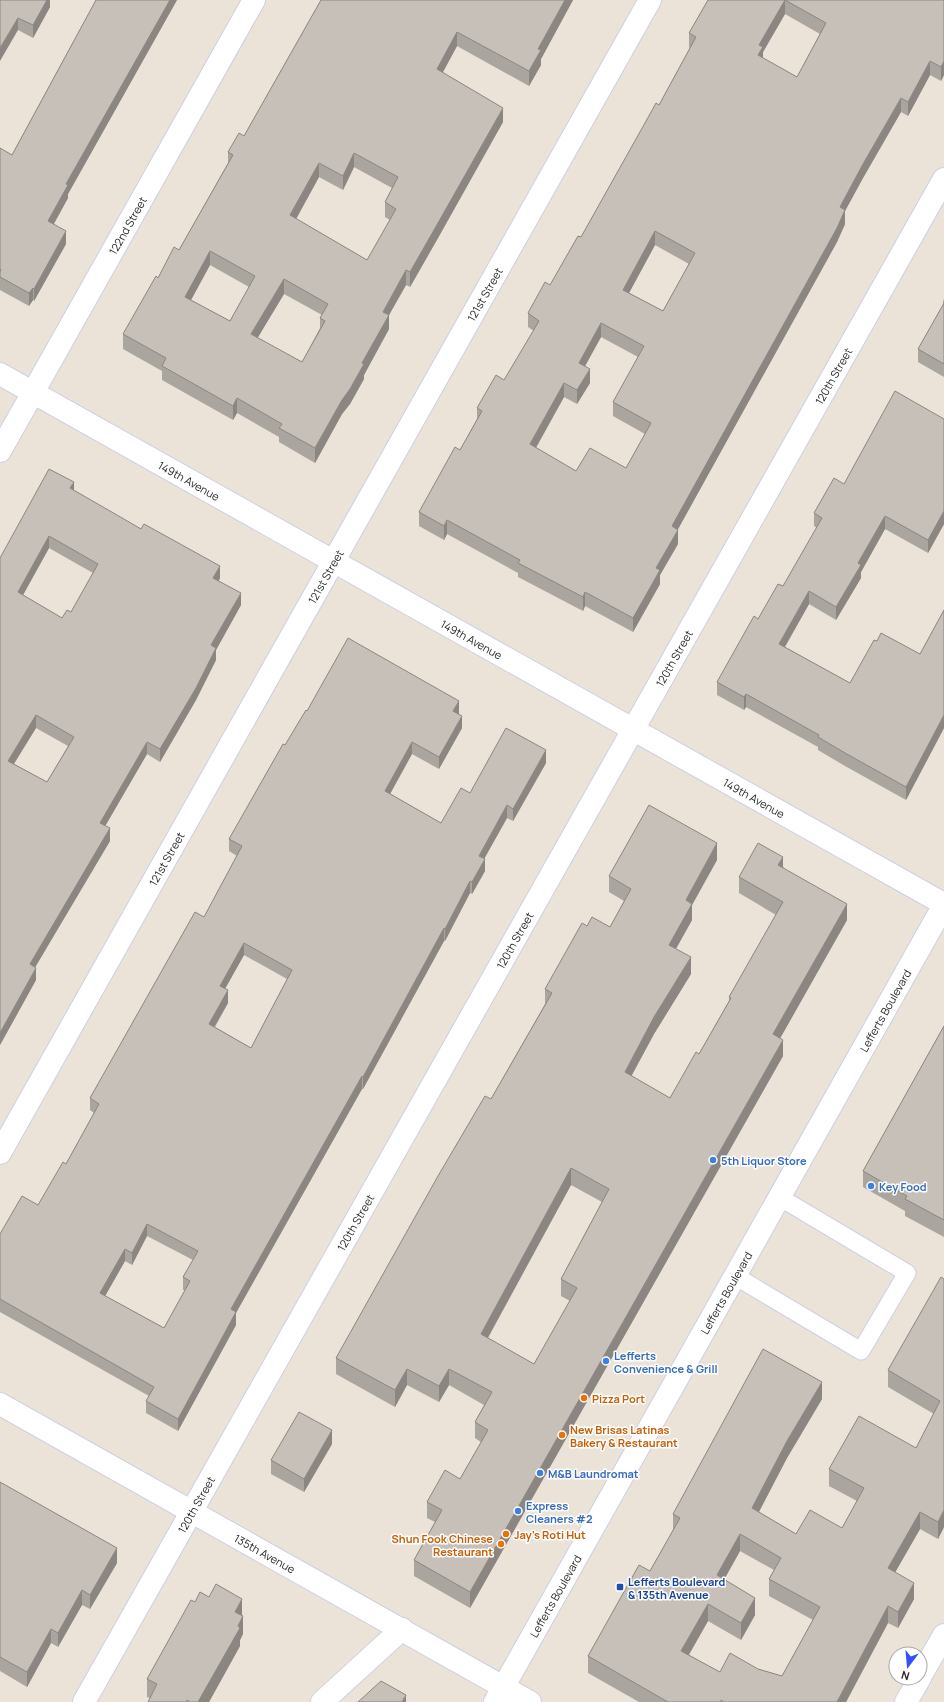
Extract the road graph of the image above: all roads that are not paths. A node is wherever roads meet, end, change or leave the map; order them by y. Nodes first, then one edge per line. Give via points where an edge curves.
1 (254, 0) edge
2 (650, 0) edge
3 (944, 179) edge
4 (0, 374) edge
5 (33, 393) junction
6 (0, 451) edge
7 (333, 561) junction
8 (633, 729) junction
9 (944, 904) edge
10 (0, 1153) edge
11 (779, 1197) junction
12 (735, 1276) junction
13 (0, 1404) edge
14 (192, 1512) junction
15 (402, 1629) junction
16 (944, 1635) edge
17 (928, 1664) edge
18 (915, 1686) edge
19 (500, 1695) edge
20 (84, 1702) edge
21 (322, 1702) edge
22 (530, 1702) edge
23 (906, 1702) edge

1 - 5 street, 122nd Street
2 - 7 street, 121st Street
3 - 8 street, 120th Street
4 - 5 street, 149th Avenue
5 - 6 street, 122nd Street
5 - 7 street, 149th Avenue
7 - 8 street, 149th Avenue
7 - 10 street, 121st Street
8 - 9 street, 149th Avenue
8 - 14 street, 120th Street
9 - 11 street, Lefferts Boulevard
11 - 12 street, Lefferts Boulevard
11 - 12 lane via 907,1273 861,1351
12 - 19 street, Lefferts Boulevard
13 - 14 street, 135th Avenue
14 - 15 street, 135th Avenue
14 - 20 street, 120th Street
15 - 19 street, 135th Avenue
15 - 21 street
16 - 17 street
18 - 23 street
19 - 22 street, 135th Avenue

